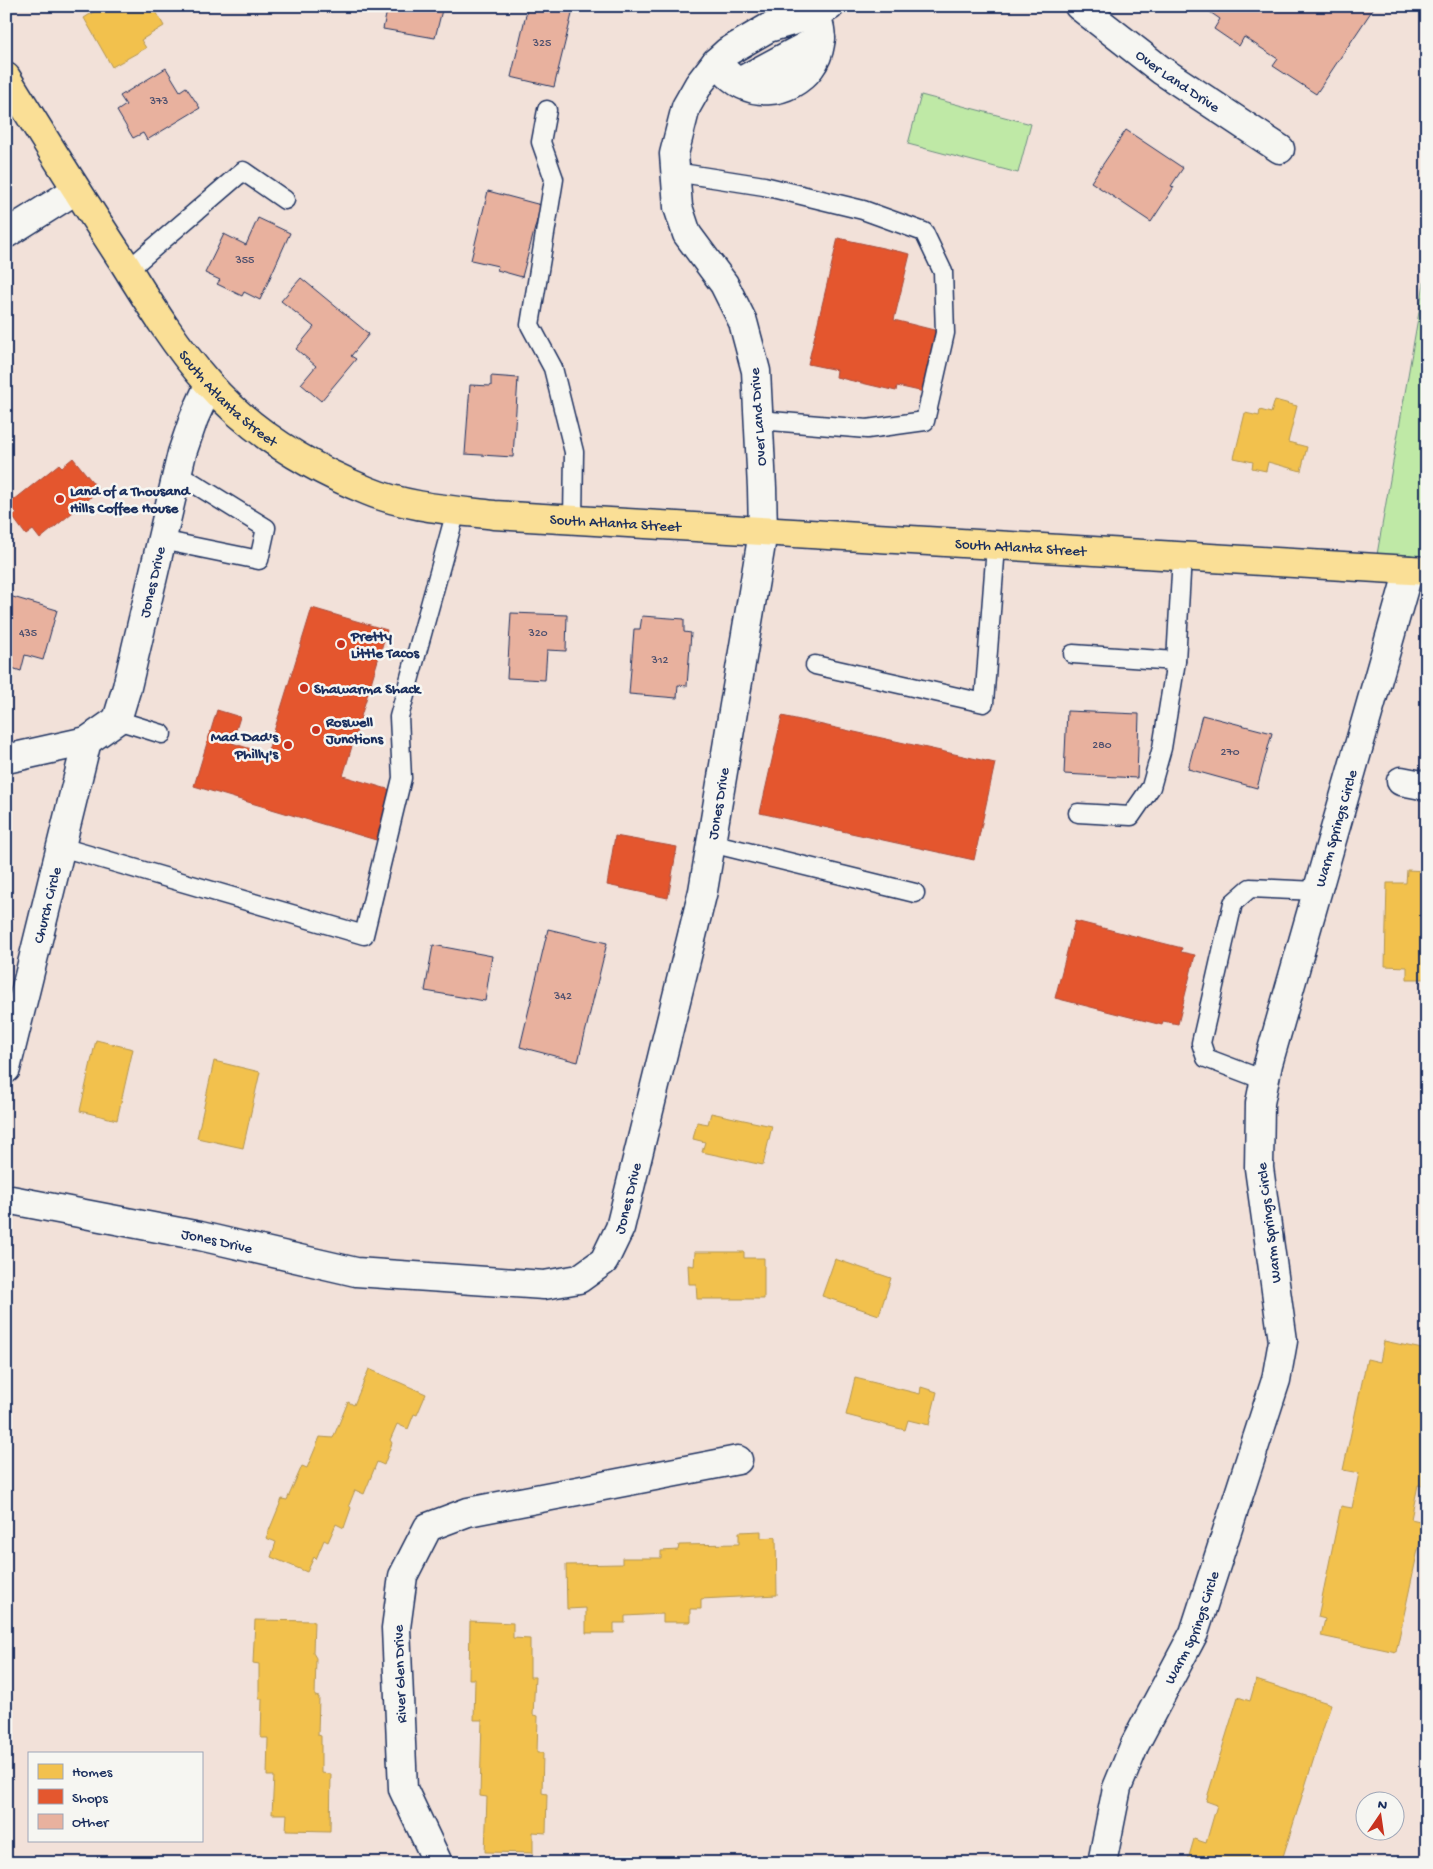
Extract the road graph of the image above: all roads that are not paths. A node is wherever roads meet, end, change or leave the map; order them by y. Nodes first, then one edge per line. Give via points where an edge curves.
1 (1079, 6) edge
2 (822, 19) edge
3 (716, 62) junction
4 (6, 77) edge
5 (547, 110) dead end
6 (1280, 149) dead end
7 (675, 172) junction
8 (76, 190) junction
9 (285, 200) dead end
10 (6, 234) edge
11 (128, 270) junction
12 (209, 385) junction
13 (759, 420) junction
14 (177, 473) junction
15 (456, 511) junction
16 (572, 520) junction
17 (763, 532) junction
18 (161, 540) junction
19 (996, 546) junction
20 (1182, 556) junction
21 (1418, 570) edge
22 (1073, 654) dead end
23 (1176, 661) junction
24 (815, 665) dead end
25 (117, 720) junction
26 (162, 734) dead end
27 (75, 744) junction
28 (6, 759) edge
29 (1078, 813) dead end
30 (711, 843) junction
31 (61, 847) junction
32 (1317, 891) junction
33 (915, 893) dead end
34 (6, 1069) edge
35 (1264, 1080) junction
36 (6, 1199) edge
37 (738, 1460) dead end
38 (438, 1863) edge
39 (1102, 1863) edge

1 - 6 street, Over Land Drive via 1161,70
2 - 3 street, Over Land Drive via 768,28
2 - 3 street, Over Land Drive via 815,62 792,84 776,90 744,86
3 - 7 street, Over Land Drive via 686,107 674,154
4 - 8 main road, South Atlanta Street
5 - 16 lane via 541,142 554,179 530,325 553,368 574,452
7 - 13 street, Over Land Drive via 678,207 687,234 724,284 743,322 756,371
7 - 13 lane via 764,186 863,210 924,232 943,272 945,332 925,421 867,429
8 - 10 street
8 - 11 main road, South Atlanta Street
9 - 11 lane via 242,171
11 - 12 main road, South Atlanta Street via 174,340
12 - 14 street, Jones Drive via 194,418
12 - 15 main road, South Atlanta Street via 254,427 309,464 369,492 430,508
13 - 17 street, Over Land Drive
14 - 18 street, Jones Drive
14 - 18 lane via 266,528 259,560
15 - 16 main road, South Atlanta Street
15 - 31 lane via 400,717 402,778 364,935
16 - 17 main road, South Atlanta Street
17 - 19 main road, South Atlanta Street
17 - 30 street, Jones Drive
18 - 25 street, Jones Drive
19 - 20 main road, South Atlanta Street
19 - 24 lane via 984,703
20 - 21 main road, South Atlanta Street
20 - 23 lane
21 - 32 street, Warm Springs Circle
22 - 23 lane
23 - 29 lane via 1162,748 1151,787 1131,816
25 - 26 lane
25 - 27 street
27 - 28 street
27 - 31 street, Church Circle
30 - 33 lane
30 - 36 street, Jones Drive via 703,891 620,1228 604,1261 579,1279 544,1286 356,1272 200,1236
31 - 34 street, Church Circle
32 - 35 street, Warm Springs Circle
32 - 35 lane via 1250,888 1233,903 1201,1043 1206,1058
35 - 39 street, Warm Springs Circle via 1260,1103 1259,1168 1283,1341 1276,1380 1194,1633 1135,1744 1117,1788
37 - 38 street, River Glen Drive via 468,1512 428,1527 403,1576 396,1628 403,1789

